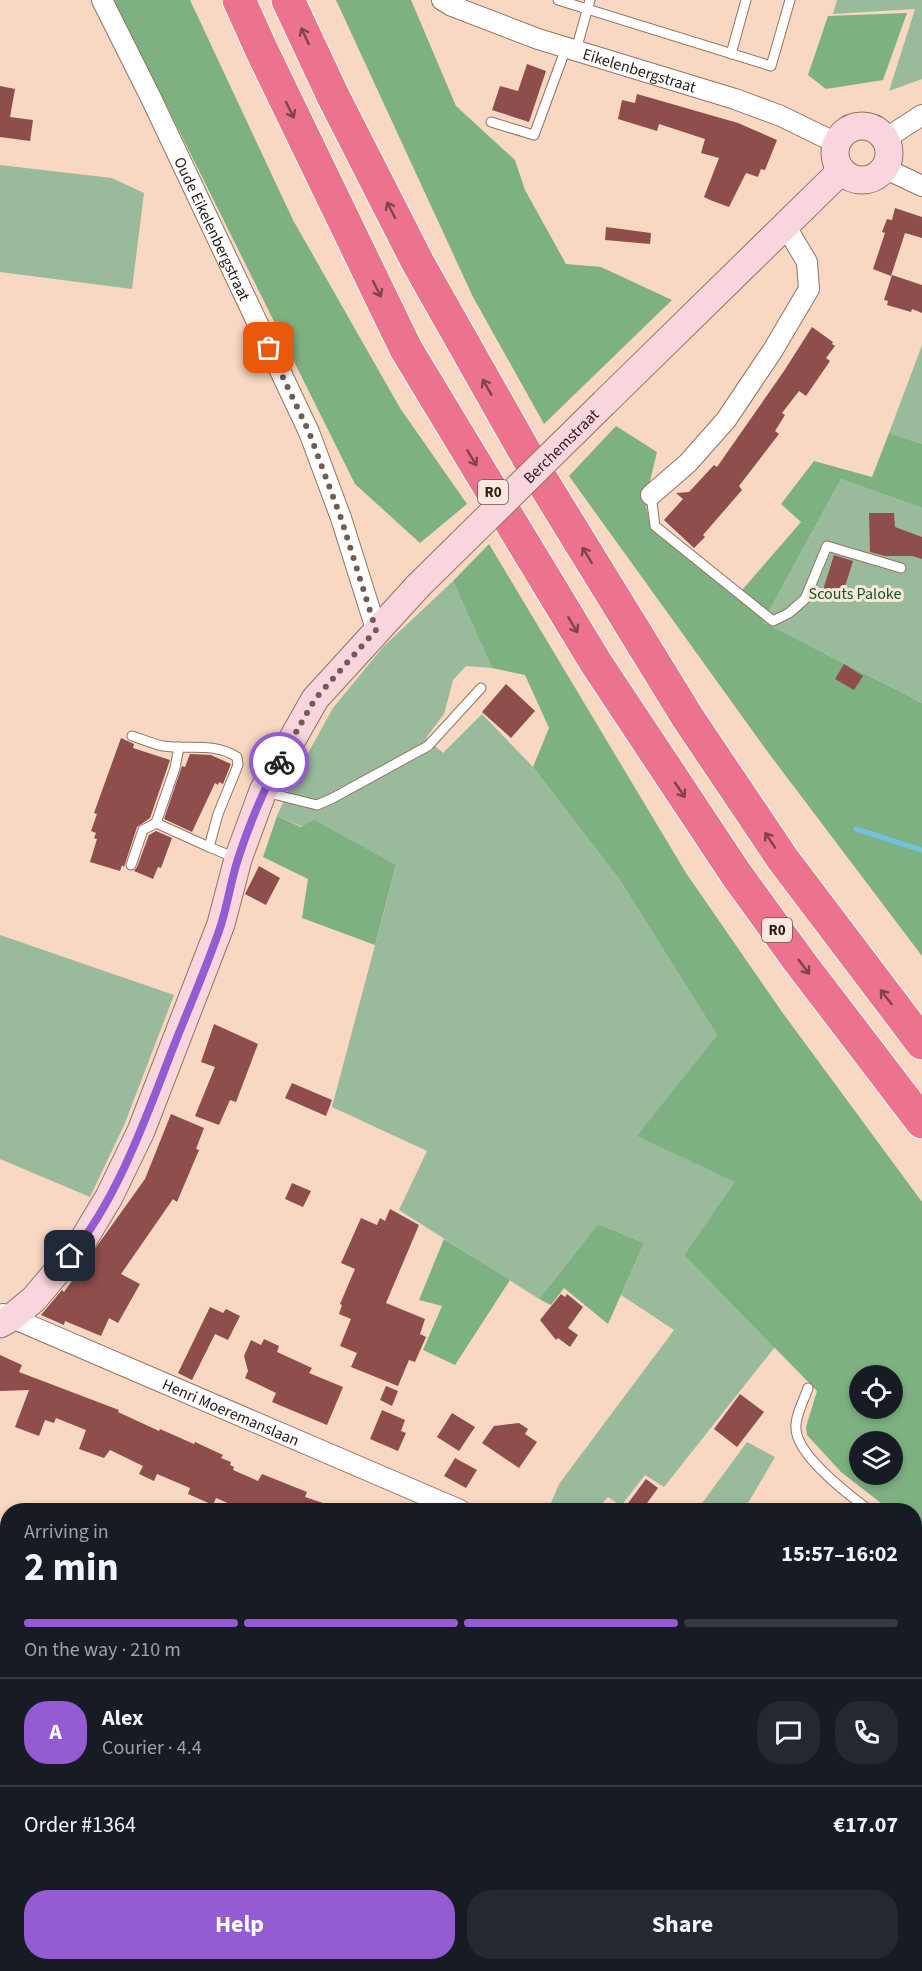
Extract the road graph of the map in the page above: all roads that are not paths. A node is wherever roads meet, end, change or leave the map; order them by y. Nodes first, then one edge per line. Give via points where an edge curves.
1 (102, 0) edge
2 (239, 0) edge
3 (288, 0) edge
4 (442, 0) edge
5 (558, 0) edge
6 (746, 0) edge
7 (790, 0) edge
8 (588, 4) edge
9 (571, 49) junction
10 (731, 54) junction
11 (922, 115) edge
12 (491, 122) dead end
13 (885, 139) junction
14 (836, 143) junction
15 (884, 168) junction
16 (841, 171) junction
17 (922, 186) edge
18 (785, 225) junction
19 (651, 495) joint
20 (901, 568) dead end
21 (376, 630) junction
22 (481, 688) dead end
23 (132, 736) dead end
24 (179, 747) junction
25 (263, 791) junction
26 (156, 823) junction
27 (209, 847) junction
28 (238, 859) junction
29 (130, 865) dead end
30 (922, 1043) edge
31 (920, 1125) edge
32 (4, 1318) edge
33 (807, 1388) dead end
34 (443, 1503) edge
35 (860, 1503) edge

1 - 21 street, Oude Eikelenbergstraat via 309,432
2 -> 31 highway, R0 via 406,349 596,663 736,874
30 -> 3 highway via 782,858 688,718 548,491 418,263
4 - 9 street, Eikelenbergstraat
5 - 8 lane
6 - 10 lane
7 - 10 lane via 771,66
8 - 9 lane
8 - 10 lane
9 - 12 lane via 534,135
9 - 14 street, Eikelenbergstraat via 735,99
11 - 13 street
13 - 14 street via 872,128 862,126 852,128
13 - 15 street via 889,151
14 - 16 street
15 - 16 street via 869,179 855,179
15 - 17 street
16 - 18 street, Berchemstraat
18 - 19 street via 807,262 809,289 726,420 688,463
18 - 21 street, Berchemstraat, bridge
19 - 20 lane via 656,526 773,621 805,599 827,546
21 - 25 street, Berchemstraat via 315,699
22 - 25 lane via 428,746 331,799 317,805
23 - 24 lane
24 - 26 lane
24 - 27 lane via 215,748 237,757 238,765
25 - 28 street, Berchemstraat
26 - 27 lane
26 - 29 lane via 143,830
27 - 28 lane
28 - 32 street, Berchemstraat via 221,924 141,1131 113,1187 82,1242 34,1299
32 - 34 street, Henri Moeremanslaan
33 - 35 lane via 795,1426 797,1440 831,1481

